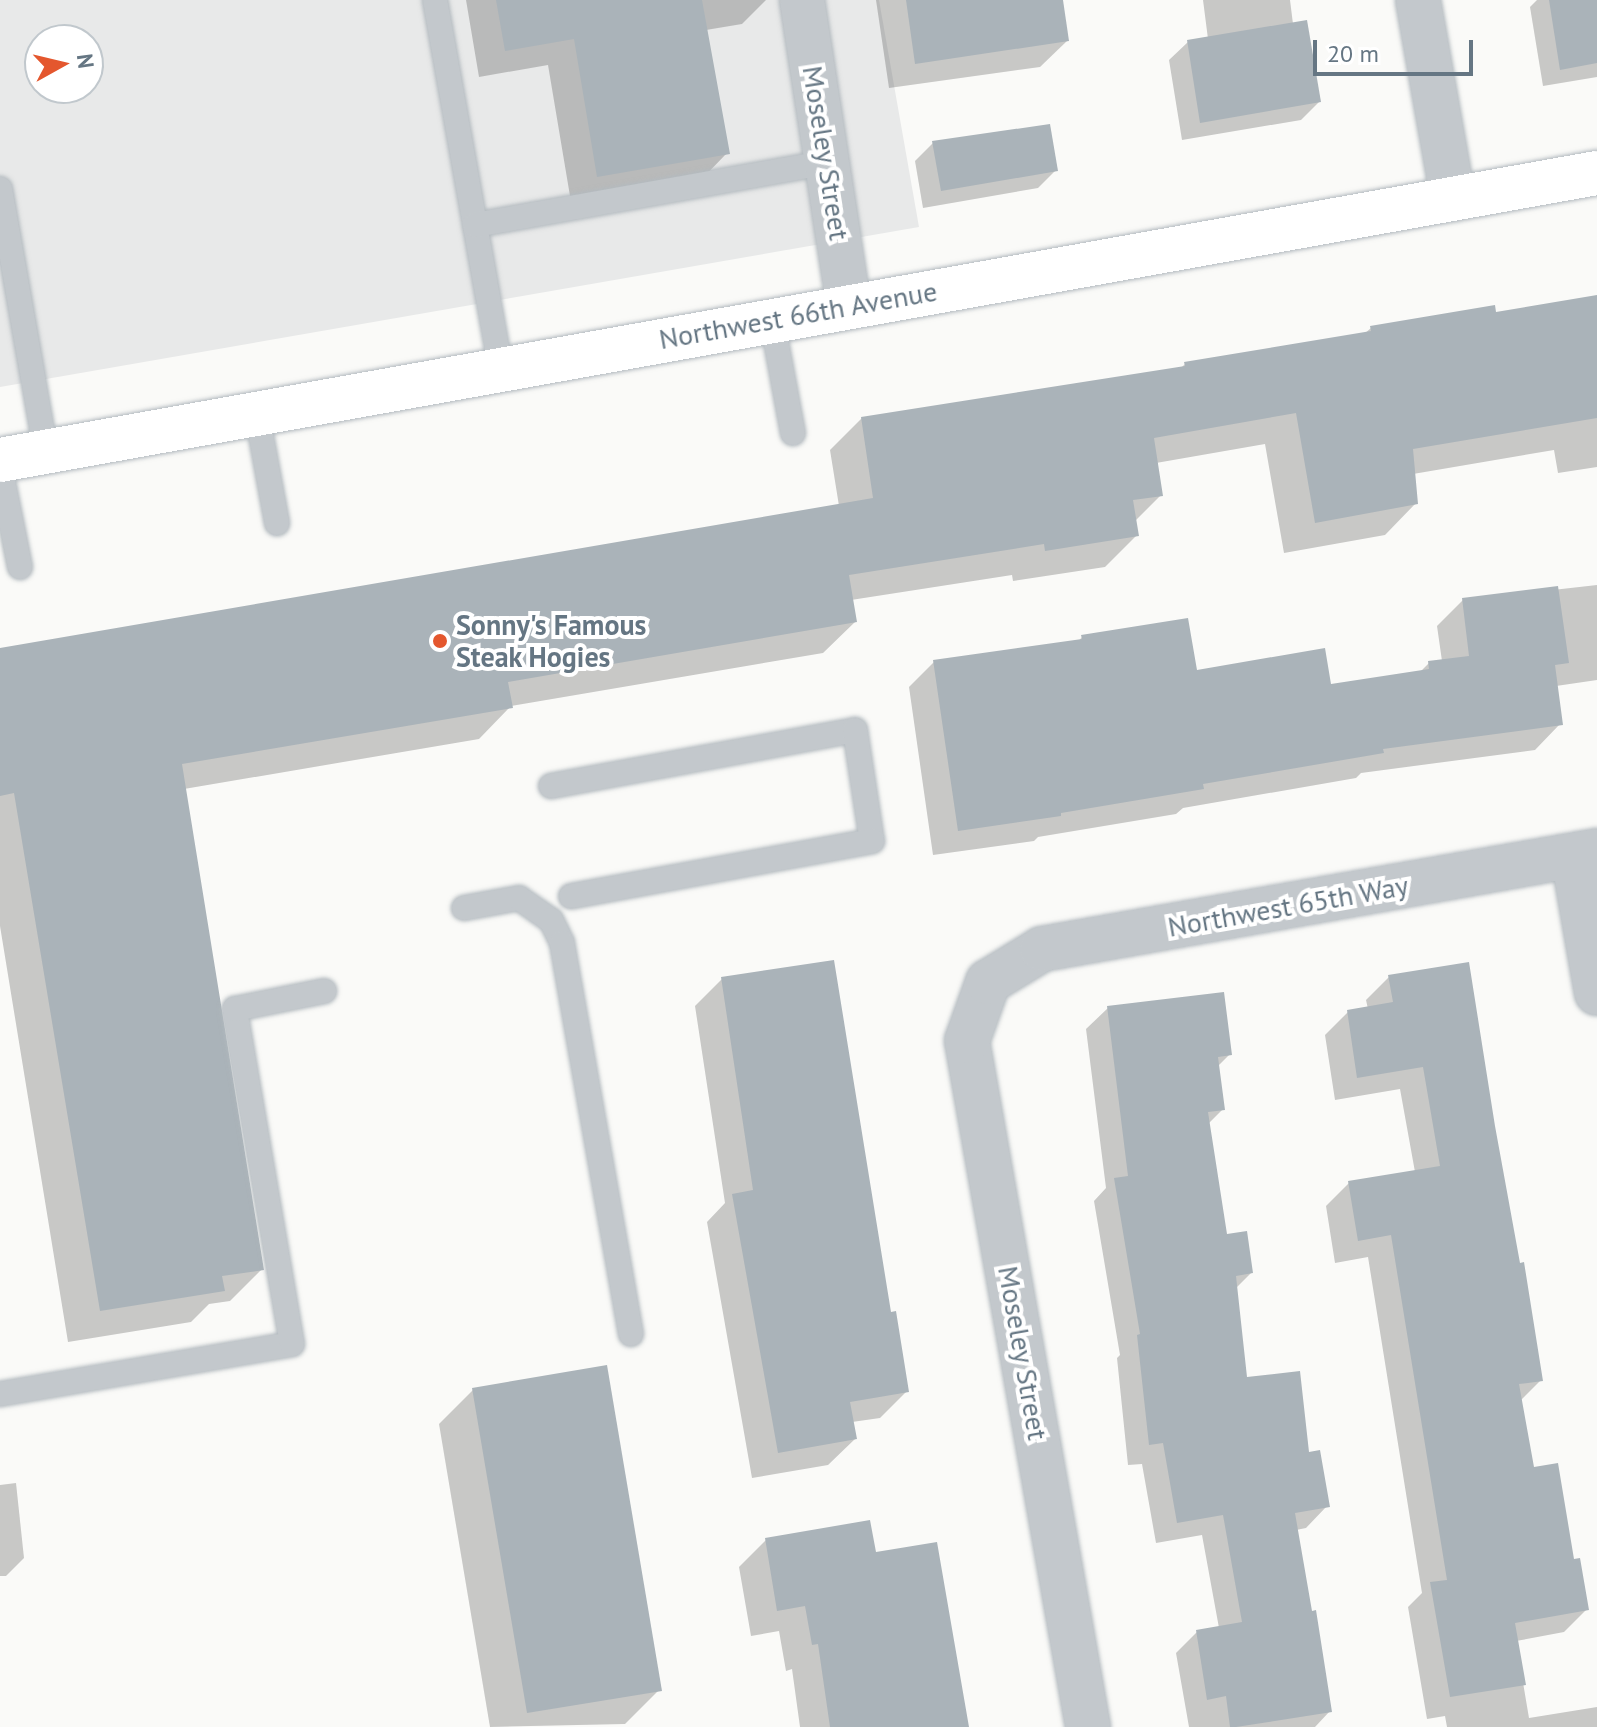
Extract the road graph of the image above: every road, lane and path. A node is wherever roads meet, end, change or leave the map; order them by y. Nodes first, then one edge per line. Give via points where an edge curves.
1 (435, 0) edge
2 (802, 0) edge
3 (1418, 0) edge
4 (827, 162) junction
5 (1597, 173) edge
6 (0, 189) edge
7 (1453, 199) junction
8 (475, 225) junction
9 (849, 306) junction
10 (772, 320) junction
11 (501, 369) junction
12 (257, 414) junction
13 (793, 433) dead end
14 (46, 452) junction
15 (0, 460) edge
16 (0, 467) edge
17 (277, 523) dead end
18 (20, 567) dead end
19 (551, 786) dead end
20 (1585, 854) edge
21 (571, 896) dead end
22 (464, 908) dead end
23 (988, 982) joint
24 (324, 991) dead end
25 (1597, 993) edge
26 (631, 1334) dead end
27 (0, 1394) edge
28 (1088, 1727) edge

1 - 8 lane
2 - 4 street, Moseley Street
3 - 7 street
4 - 8 lane
4 - 9 street, Moseley Street
5 - 7 street, Northwest 66th Avenue
6 - 14 lane
7 - 9 street, Northwest 66th Avenue
8 - 11 lane
9 - 10 street, Northwest 66th Avenue
10 - 11 street, Northwest 66th Avenue
10 - 13 lane
11 - 12 street, Northwest 66th Avenue
12 - 14 street, Northwest 66th Avenue
12 - 17 lane
14 - 15 street, Northwest 66th Avenue
16 - 18 lane
19 - 21 lane via 855,730 872,841
20 - 23 street, Northwest 65th Way via 1042,949
20 - 25 street
22 - 26 lane via 519,898 551,920 562,943
23 - 28 street, Moseley Street via 967,1041
24 - 27 lane via 235,1009 292,1344

